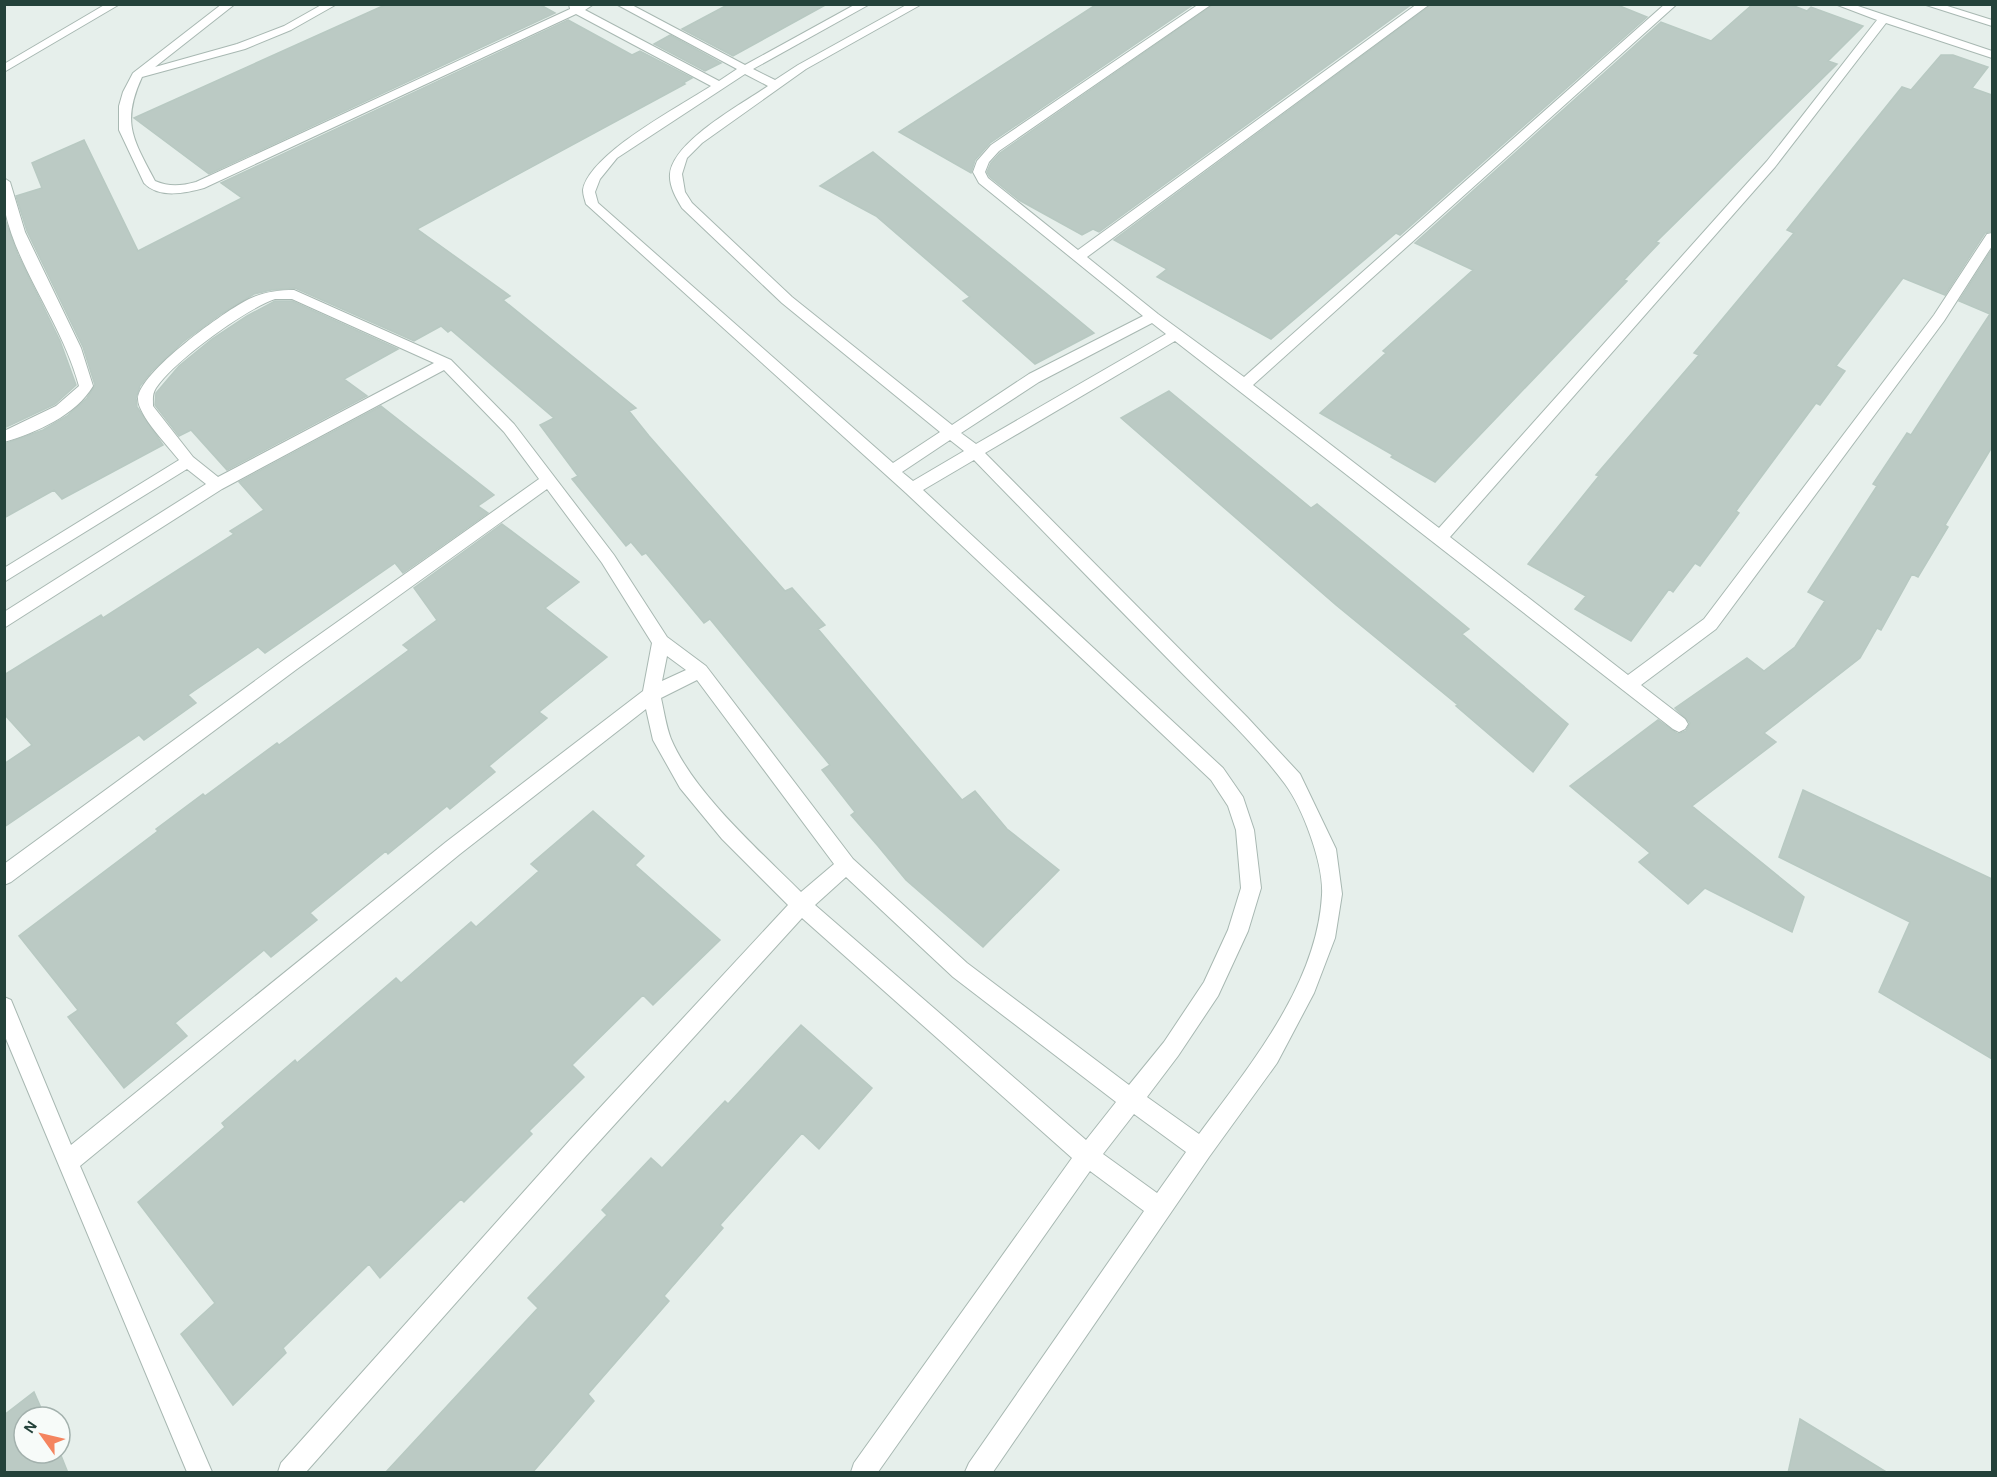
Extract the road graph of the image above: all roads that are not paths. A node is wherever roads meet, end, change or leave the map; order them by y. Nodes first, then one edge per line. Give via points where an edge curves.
1 (115, 4) edge
2 (230, 4) edge
3 (332, 4) edge
4 (589, 4) edge
5 (621, 4) edge
6 (865, 4) edge
7 (917, 4) edge
8 (1207, 4) edge
9 (1425, 4) edge
10 (1672, 4) edge
11 (1840, 4) edge
12 (1928, 4) edge
13 (575, 7) edge
14 (1883, 19) junction
15 (1992, 23) edge
16 (1992, 55) edge
17 (4, 69) edge
18 (745, 69) junction
19 (137, 75) junction
20 (775, 85) junction
21 (719, 86) junction
22 (4, 182) edge
23 (1992, 237) edge
24 (20, 238) junction
25 (4, 243) edge
26 (1079, 256) junction
27 (1154, 317) junction
28 (1176, 334) junction
29 (446, 363) junction
30 (1244, 384) junction
31 (949, 432) junction
32 (4, 437) edge
33 (974, 451) junction
34 (188, 461) junction
35 (891, 471) junction
36 (548, 481) junction
37 (218, 485) junction
38 (912, 489) junction
39 (1440, 537) junction
40 (4, 576) edge
41 (4, 621) edge
42 (661, 642) junction
43 (700, 671) junction
44 (1629, 684) junction
45 (651, 695) junction
46 (1679, 724) dead end
47 (846, 865) junction
48 (4, 876) edge
49 (801, 905) junction
50 (4, 1007) edge
51 (1130, 1099) junction
52 (1201, 1149) junction
53 (1087, 1156) junction
54 (67, 1162) junction
55 (1160, 1209) junction
56 (199, 1473) edge
57 (290, 1473) edge
58 (863, 1473) edge
59 (978, 1473) edge

1 - 17 street
2 - 19 street
3 - 19 street via 270,36 203,60
4 - 13 street
5 - 18 street
6 - 18 street
7 - 20 street
8 - 26 street via 995,148 983,161 979,172 982,180
9 - 26 street
10 - 30 street
11 - 14 street
12 - 15 street
13 - 19 street via 200,185 184,189 150,183 123,128 129,90
13 - 21 street
14 - 16 street
14 - 39 street via 1771,164
18 - 20 street
18 - 21 street
20 - 31 street via 698,140 681,157 676,174 679,192 687,205 787,300
21 - 35 street via 613,155 588,192 592,204
22 - 24 street
23 - 44 street via 1939,318 1710,624
24 - 25 street
24 - 32 street via 61,322 86,387 62,409
26 - 27 street
27 - 28 street
27 - 31 street via 1034,378
28 - 30 street
28 - 33 street
29 - 34 street via 294,294 256,301 174,360 149,386 146,407
29 - 36 street via 509,428
29 - 37 street
30 - 39 street
31 - 33 street
31 - 35 street
33 - 38 street
33 - 52 street via 1241,722 1293,780 1326,849 1332,894 1325,938 1304,993 1270,1056
34 - 37 street
34 - 40 street
35 - 38 street
36 - 42 street via 608,559
36 - 48 street
37 - 41 street
38 - 51 street via 1217,774 1236,803 1249,854 1251,888 1238,932 1211,989 1171,1049
39 - 44 street
42 - 43 street
42 - 45 street
43 - 45 street
43 - 47 street
44 - 46 street
45 - 49 street via 662,740 687,782 729,833
45 - 54 street via 453,848
47 - 49 street
47 - 51 street via 960,970
49 - 53 street
49 - 57 street via 578,1148
50 - 54 street
51 - 52 street
51 - 53 street
52 - 55 street
53 - 55 street
53 - 58 street
54 - 56 street
55 - 59 street

